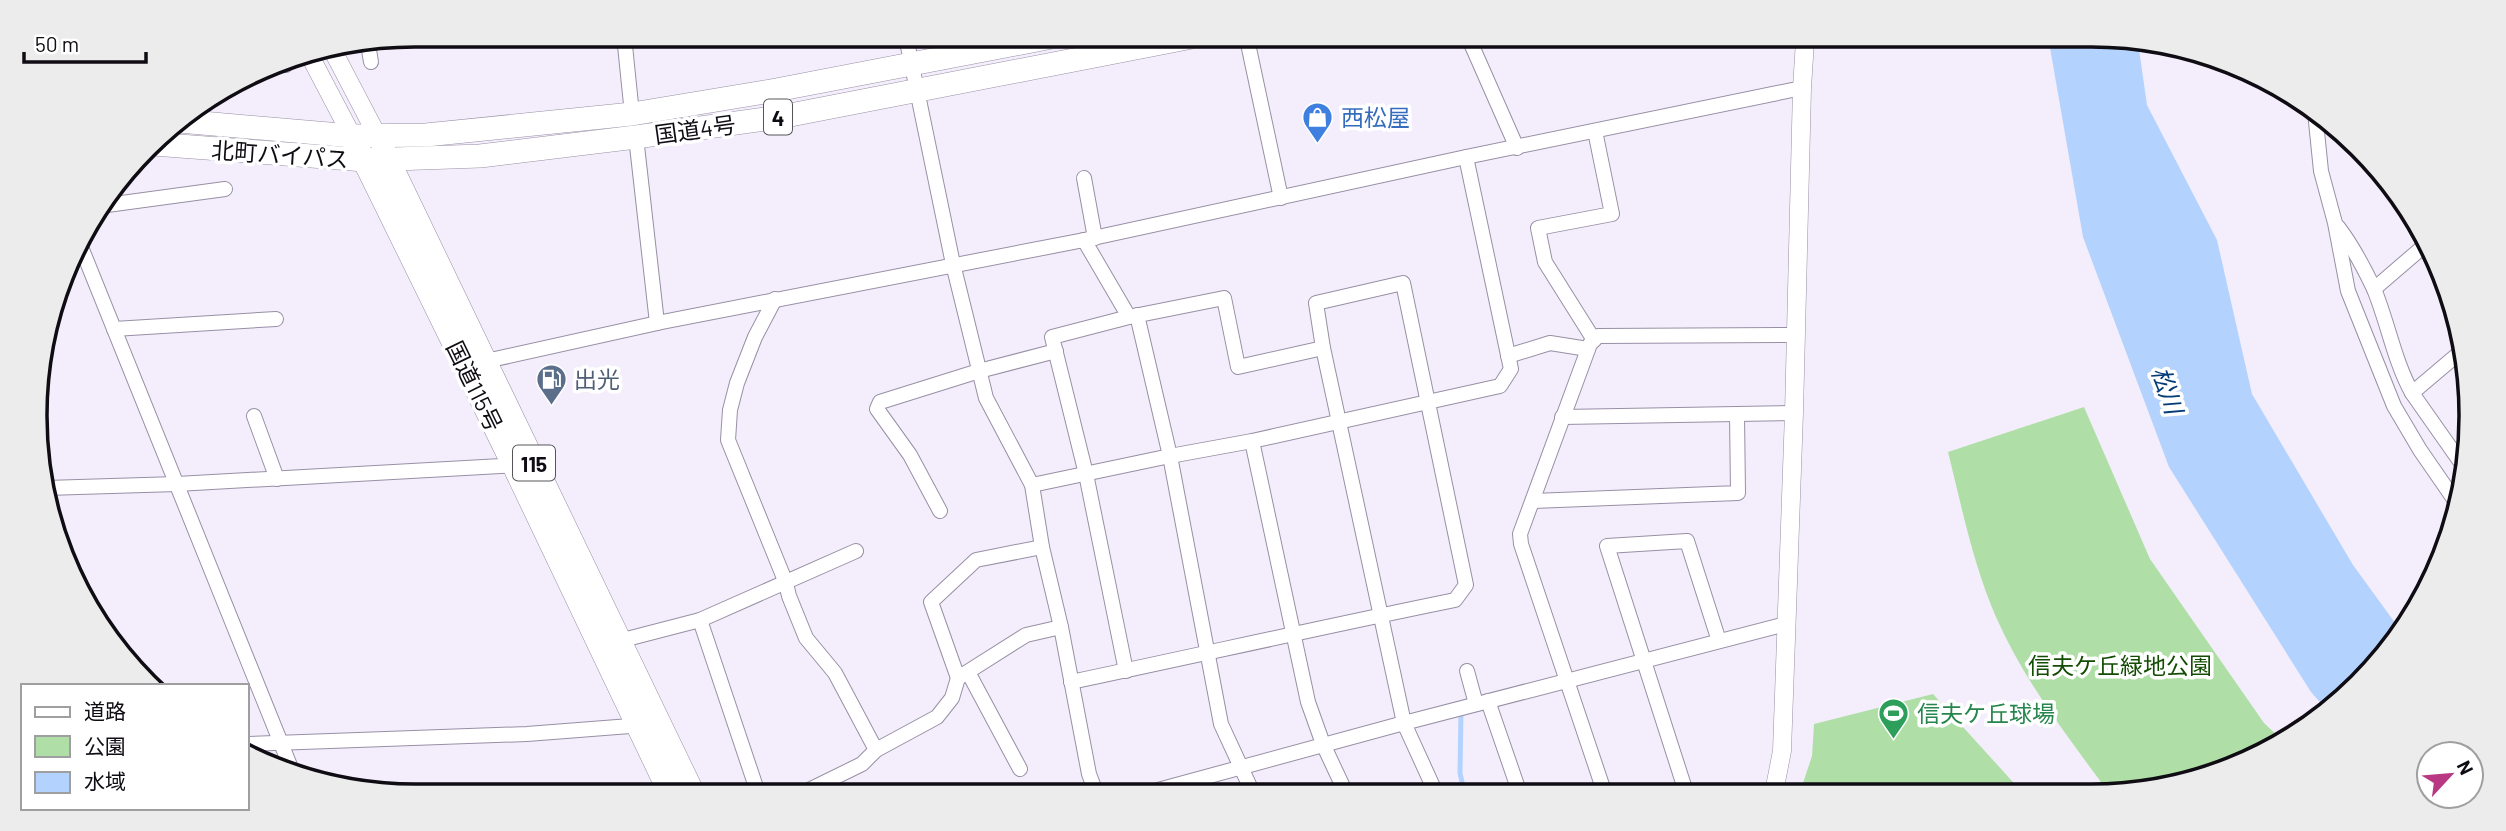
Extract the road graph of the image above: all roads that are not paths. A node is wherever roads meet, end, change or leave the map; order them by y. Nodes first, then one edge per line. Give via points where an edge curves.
1 (625, 47) edge
2 (908, 47) edge
3 (983, 47) edge
4 (1142, 47) edge
5 (1249, 47) edge
6 (1473, 47) edge
7 (1805, 47) edge
8 (369, 50) edge
9 (336, 56) edge
10 (313, 62) edge
11 (371, 62) dead end
12 (911, 64) junction
13 (1802, 88) junction
14 (916, 92) junction
15 (632, 114) junction
16 (192, 122) edge
17 (2316, 124) edge
18 (1595, 131) junction
19 (352, 136) junction
20 (378, 137) junction
21 (636, 138) junction
22 (166, 145) edge
23 (1517, 148) junction
24 (1466, 158) junction
25 (388, 159) junction
26 (365, 160) junction
27 (1084, 178) dead end
28 (225, 189) dead end
29 (1281, 198) junction
30 (114, 204) edge
31 (2335, 223) junction
32 (1089, 239) junction
33 (2419, 250) edge
34 (84, 255) edge
35 (953, 264) junction
36 (2374, 289) junction
37 (775, 299) junction
38 (1133, 316) junction
39 (276, 319) dead end
40 (657, 323) junction
41 (114, 329) junction
42 (1796, 335) junction
43 (1591, 345) junction
44 (1322, 348) junction
45 (1056, 351) junction
46 (1508, 356) junction
47 (2454, 357) edge
48 (486, 361) junction
49 (979, 371) junction
50 (2412, 393) junction
51 (1429, 401) junction
52 (1794, 413) junction
53 (1737, 415) junction
54 (254, 416) dead end
55 (1562, 417) junction
56 (1338, 422) junction
57 (1252, 441) junction
58 (1170, 456) junction
59 (2457, 457) edge
60 (523, 462) junction
61 (1086, 474) junction
62 (277, 479) junction
63 (177, 484) junction
64 (1032, 485) junction
65 (54, 488) edge
66 (2450, 494) edge
67 (1533, 501) junction
68 (940, 511) dead end
69 (1042, 547) junction
70 (856, 551) dead end
71 (786, 583) junction
72 (1381, 615) junction
73 (699, 620) junction
74 (1786, 624) junction
75 (1060, 627) junction
76 (1292, 634) junction
77 (619, 641) junction
78 (1719, 641) junction
79 (1208, 655) junction
80 (1643, 661) junction
81 (1126, 671) junction
82 (1467, 671) dead end
83 (963, 675) junction
84 (1567, 681) junction
85 (1071, 682) junction
86 (1482, 703) junction
87 (648, 723) junction
88 (1404, 723) junction
89 (281, 741) junction
90 (249, 744) edge
91 (1323, 744) junction
92 (876, 750) junction
93 (288, 761) edge
94 (1242, 768) junction
95 (1020, 769) dead end
96 (666, 784) edge
97 (688, 784) edge
98 (756, 784) edge
99 (821, 784) edge
100 (1093, 784) edge
101 (1181, 784) edge
102 (1249, 784) edge
103 (1342, 784) edge
104 (1432, 784) edge
105 (1515, 784) edge
106 (1601, 784) edge
107 (1683, 784) edge
108 (1776, 784) edge

1 - 15 street
2 - 12 street
3 - 12 highway, 国道4号 / 4
4 - 14 highway, 国道4号 / 4
5 - 29 street
6 - 23 street
7 - 13 street
8 - 11 street
9 - 20 street
10 - 19 street
12 - 14 street
12 - 15 highway, 国道4号 / 4
13 - 18 street
13 - 42 street
14 - 21 highway, 国道4号 / 4
14 - 35 street
15 - 20 highway, 国道4号 / 4
16 - 19 highway, 北町バイパス / 4
17 - 31 street via 2321,170
18 - 23 street
18 - 43 street via 1612,214 1538,229 1545,262
19 - 20 highway, 国道4号 / 4
19 - 26 highway, 国道115号 / 115
20 - 25 highway, 国道115号 / 115
21 - 25 highway, 国道4号 / 4 via 480,156
21 - 40 street
22 - 26 highway, 北町バイパス / 4
23 - 24 street
24 - 29 street
24 - 46 street
25 - 26 highway, 国道4号 / 4
25 - 48 highway, 国道115号 / 115
26 - 60 highway, 国道115号 / 115
27 - 32 street
28 - 30 street
29 - 32 street
31 - 36 street
31 - 66 street via 2348,292 2394,406
32 - 35 street
32 - 38 street
33 - 36 street
34 - 41 street
35 - 37 street
35 - 49 street
36 - 50 street
37 - 40 street
37 - 71 street via 737,383 729,440
38 - 44 street via 1224,298 1238,367
38 - 45 street via 1052,337
38 - 58 street
39 - 41 street
40 - 48 street
41 - 63 street
42 - 43 street via 1598,336
42 - 52 street
43 - 46 street via 1550,343
43 - 55 street
44 - 51 street via 1316,303 1403,283
44 - 56 street
45 - 49 street
45 - 61 street
46 - 51 street via 1511,369 1500,386
47 - 50 street
48 - 60 highway, 国道115号 / 115
49 - 64 street via 986,398
49 - 68 street via 880,402 877,409 910,455
50 - 59 street
51 - 56 street
51 - 72 street via 1466,585 1455,600
52 - 53 street
52 - 74 street
53 - 55 street
53 - 67 street via 1738,493
54 - 62 street
55 - 67 street
56 - 57 street
56 - 72 street
57 - 58 street
57 - 76 street
58 - 61 street
58 - 79 street
60 - 62 street
60 - 77 highway, 国道115号 / 115
60 - 87 highway, 国道115号 / 115
61 - 64 street
61 - 81 street
62 - 63 street
63 - 65 street
63 - 89 street
64 - 69 street
67 - 84 street via 1520,534 1521,544
69 - 75 street
69 - 83 street via 976,560 931,602
70 - 71 street
71 - 73 street
71 - 92 street via 806,638 835,673
72 - 76 street
72 - 88 street
73 - 77 street
73 - 98 street
74 - 78 street
74 - 108 street via 1782,751
75 - 83 street via 1026,635
75 - 85 street
76 - 79 street
76 - 91 street
77 - 87 highway, 国道115号 / 115
78 - 80 street
78 - 80 street via 1687,541 1606,546
79 - 81 street
79 - 94 street via 1221,724
80 - 84 street
80 - 107 street
81 - 85 street
82 - 86 street
83 - 92 street via 937,717
83 - 95 street
84 - 86 street
84 - 106 street
85 - 100 street
86 - 88 street
86 - 105 street
87 - 89 street via 527,734
87 - 96 highway, 国道115号 / 115
87 - 97 highway, 国道115号 / 115
88 - 91 street
88 - 104 street
89 - 90 street
89 - 93 street
91 - 94 street
91 - 103 street
92 - 99 street via 862,764
94 - 101 street
94 - 102 street

